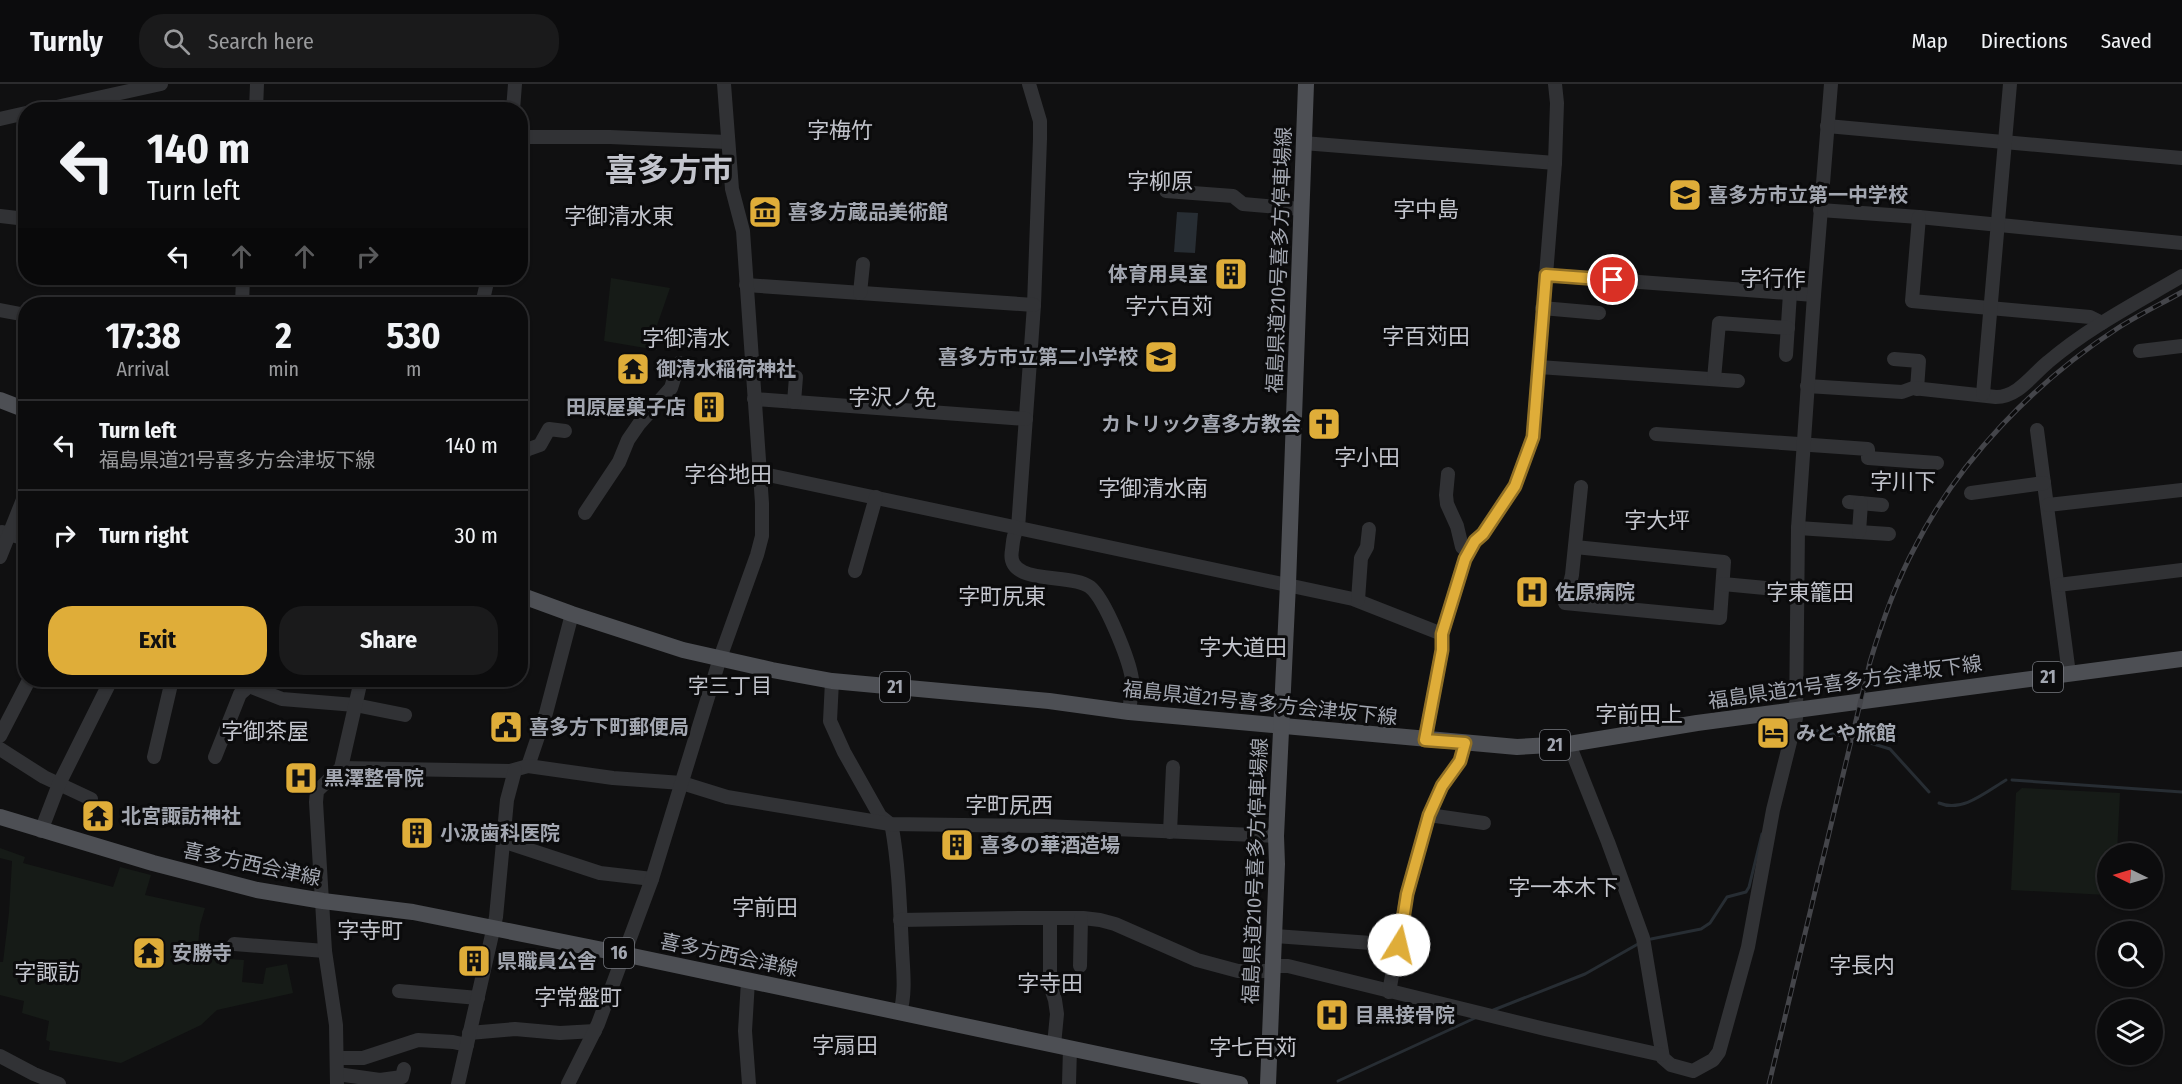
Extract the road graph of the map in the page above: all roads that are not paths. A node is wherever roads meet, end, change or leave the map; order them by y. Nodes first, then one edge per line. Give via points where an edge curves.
1 (161, 84) edge
2 (257, 84) edge
3 (515, 84) edge
4 (724, 84) edge
5 (1029, 84) edge
6 (1306, 84) edge
7 (1555, 84) edge
8 (1831, 84) edge
9 (2010, 84) edge
10 (79, 102) edge
11 (256, 102) edge
12 (514, 102) edge
13 (18, 115) edge
14 (0, 119) edge
15 (1827, 126) junction
16 (528, 137) edge
17 (727, 142) junction
18 (2004, 142) junction
19 (1303, 143) junction
20 (2182, 158) edge
21 (1555, 163) junction
22 (1166, 191) dead end
23 (1301, 209) junction
24 (1820, 210) junction
25 (0, 216) edge
26 (1919, 217) junction
27 (18, 218) edge
28 (1997, 224) junction
29 (2182, 243) edge
30 (862, 264) dead end
31 (1546, 275) junction
32 (2182, 276) edge
33 (746, 285) junction
34 (861, 293) junction
35 (1790, 293) junction
36 (1814, 295) junction
37 (1034, 305) junction
38 (1990, 307) junction
39 (1542, 308) junction
40 (0, 310) edge
41 (18, 313) edge
42 (1599, 313) dead end
43 (2102, 323) junction
44 (1788, 328) junction
45 (2182, 346) edge
46 (2140, 351) dead end
47 (1786, 355) dead end
48 (1894, 359) dead end
49 (679, 363) dead end
50 (1539, 367) junction
51 (796, 376) dead end
52 (1714, 379) junction
53 (1738, 381) dead end
54 (1807, 386) junction
55 (1917, 388) junction
56 (1983, 394) junction
57 (754, 399) junction
58 (0, 400) edge
59 (794, 402) junction
60 (18, 407) edge
61 (1026, 419) junction
62 (2037, 430) dead end
63 (565, 431) dead end
64 (1656, 434) dead end
65 (1803, 443) junction
66 (528, 449) edge
67 (1937, 463) dead end
68 (759, 473) junction
69 (1448, 474) dead end
70 (2044, 483) junction
71 (1581, 487) dead end
72 (2182, 490) edge
73 (1971, 493) dead end
74 (876, 497) junction
75 (1882, 505) dead end
76 (2048, 505) junction
77 (18, 507) edge
78 (585, 513) dead end
79 (1018, 528) junction
80 (1798, 528) junction
81 (1369, 529) dead end
82 (1859, 532) junction
83 (4, 534) edge
84 (1889, 534) dead end
85 (1575, 548) junction
86 (1469, 552) junction
87 (0, 557) edge
88 (2182, 570) edge
89 (855, 572) dead end
90 (1288, 584) junction
91 (1723, 584) junction
92 (2058, 585) junction
93 (1797, 591) junction
94 (528, 598) edge
95 (1358, 600) junction
96 (573, 614) junction
97 (1442, 634) junction
98 (720, 658) junction
99 (2182, 659) edge
100 (2068, 674) junction
101 (832, 681) junction
102 (26, 687) edge
103 (108, 687) edge
104 (170, 687) edge
105 (246, 687) edge
106 (258, 687) edge
107 (359, 687) edge
108 (355, 705) junction
109 (1795, 710) junction
110 (1129, 712) junction
111 (405, 715) dead end
112 (1281, 726) junction
113 (0, 736) edge
114 (1425, 740) junction
115 (1465, 743) junction
116 (1569, 744) junction
117 (0, 749) edge
118 (154, 757) dead end
119 (215, 757) dead end
120 (1173, 767) dead end
121 (341, 768) junction
122 (518, 769) junction
123 (682, 783) junction
124 (59, 784) junction
125 (91, 799) dead end
126 (1429, 815) junction
127 (0, 817) edge
128 (1484, 823) dead end
129 (890, 824) junction
130 (41, 831) junction
131 (1170, 832) junction
132 (1276, 836) junction
133 (502, 841) junction
134 (652, 879) junction
135 (323, 901) junction
136 (1081, 918) junction
137 (1050, 919) junction
138 (900, 920) junction
139 (493, 928) junction
140 (1275, 936) junction
141 (234, 944) dead end
142 (1399, 945) junction
143 (325, 951) junction
144 (623, 954) junction
145 (1080, 966) dead end
146 (1273, 968) junction
147 (747, 981) junction
148 (399, 991) dead end
149 (1389, 992) junction
150 (478, 998) junction
151 (900, 1013) junction
152 (595, 1031) junction
153 (468, 1039) junction
154 (1062, 1046) junction
155 (0, 1056) edge
156 (1662, 1056) junction
157 (338, 1058) junction
158 (404, 1069) dead end
159 (1697, 1074) edge
160 (337, 1079) edge
161 (59, 1084) edge
162 (458, 1084) edge
163 (568, 1084) edge
164 (749, 1084) edge
165 (1069, 1084) edge
166 (1240, 1084) edge
167 (1268, 1084) edge

1 - 10 street
2 - 11 street
3 - 12 street
4 - 17 street
5 - 37 street via 1040,121
6 - 19 main road, 福島県道210号喜多方停車場線
7 - 21 street
8 - 15 street
9 - 18 street
13 - 14 street
15 - 18 street
15 - 24 street
16 - 17 street
17 - 33 street via 732,189 743,231
18 - 20 street
18 - 28 street
19 - 21 street
19 - 23 main road, 福島県道210号喜多方停車場線
21 - 31 street
22 - 23 street via 1233,196 1243,204
23 - 90 main road, 福島県道210号喜多方停車場線
24 - 26 street
24 - 36 street
25 - 27 street
26 - 28 street
26 - 38 street via 1911,300
28 - 29 street
28 - 38 street
30 - 34 street
31 - 35 street
31 - 39 street
32 - 43 street
33 - 34 street
33 - 57 street
34 - 37 street
35 - 36 street
35 - 44 street
36 - 54 street
37 - 61 street
38 - 43 street via 2090,317
38 - 56 street
39 - 42 street
39 - 50 street
40 - 41 street
43 - 56 street via 2049,361 2013,394
44 - 47 street
44 - 52 street via 1719,323
45 - 46 street
48 - 55 street via 1919,361
49 - 78 street via 671,388 639,424
50 - 52 street
50 - 86 street via 1533,437 1515,486
51 - 59 street
52 - 53 street
54 - 55 street via 1902,392
54 - 65 street
55 - 56 street
57 - 59 street
57 - 68 street
58 - 60 main road
59 - 61 street
61 - 79 street
62 - 70 street
63 - 66 street via 549,429 540,445
64 - 65 street
65 - 67 street via 1868,449 1868,458
65 - 80 street
68 - 74 street
68 - 98 street via 762,536
69 - 86 street via 1446,499 1462,547
70 - 73 street
70 - 76 street
71 - 85 street
72 - 76 street
74 - 79 street
74 - 89 street
75 - 82 street via 1855,503
76 - 92 street
77 - 83 street
79 - 90 street
79 - 110 street via 1010,557 1015,567 1030,574 1088,585 1104,608 1130,670
80 - 82 street
80 - 93 street
81 - 95 street via 1361,558
82 - 84 street
83 - 87 street
85 - 91 street via 1724,562
85 - 91 street via 1564,603 1720,618
86 - 97 street
88 - 92 street
90 - 95 street
90 - 112 main road, 福島県道210号喜多方停車場線
91 - 93 street
92 - 100 street
93 - 109 street
94 - 96 main road, 福島県道21号喜多方会津坂下線 / 21
95 - 97 street
96 - 98 main road, 福島県道21号喜多方会津坂下線 / 21
96 - 122 street via 546,713
97 - 114 street
98 - 101 main road, 福島県道21号喜多方会津坂下線 / 21
98 - 123 street
99 - 100 main road, 福島県道21号喜多方会津坂下線 / 21
100 - 109 main road, 福島県道21号喜多方会津坂下線 / 21
101 - 110 main road, 福島県道21号喜多方会津坂下線 / 21
101 - 129 street via 830,721 880,816
102 - 113 street
103 - 124 street
104 - 118 street
105 - 119 street
106 - 108 street via 282,699
107 - 108 street
108 - 111 street
108 - 121 street
109 - 116 main road, 福島県道21号喜多方会津坂下線 / 21
109 - 159 street via 1748,947 1719,1052
110 - 112 main road, 福島県道21号喜多方会津坂下線 / 21
112 - 114 main road, 福島県道21号喜多方会津坂下線 / 21
112 - 132 main road, 福島県道210号喜多方停車場線
114 - 115 main road, 福島県道21号喜多方会津坂下線 / 21
115 - 116 main road, 福島県道21号喜多方会津坂下線 / 21 via 1517,747
115 - 126 street via 1460,761 1442,786
116 - 156 street via 1643,938
117 - 124 street
120 - 131 street
121 - 122 street
121 - 135 street via 317,791
122 - 123 street
122 - 133 street via 507,800
123 - 129 street via 727,797
123 - 134 street
124 - 125 street
124 - 130 street
126 - 128 street
126 - 142 street via 1407,894
127 - 130 main road, 喜多方西会津線 / 16
129 - 131 street
129 - 138 street
130 - 135 main road, 喜多方西会津線 / 16 via 257,890
131 - 132 street
132 - 140 main road, 福島県道210号喜多方停車場線
133 - 134 street via 600,873
133 - 139 street
134 - 144 street
135 - 139 main road, 喜多方西会津線 / 16 via 413,912
135 - 143 street
136 - 137 street
136 - 145 street
136 - 146 street via 1115,924 1197,960 1238,971
137 - 138 street
137 - 154 street via 1050,984
138 - 151 street
139 - 144 main road, 喜多方西会津線 / 16
139 - 150 street
140 - 142 street
140 - 146 main road, 福島県道210号喜多方停車場線
141 - 143 street
142 - 149 street
143 - 157 street
144 - 147 main road, 喜多方西会津線 / 16
144 - 152 street
146 - 149 street via 1288,966
146 - 167 main road, 福島県道210号喜多方停車場線
147 - 151 main road, 喜多方西会津線 / 16
147 - 164 street
148 - 150 street
149 - 156 street
150 - 153 street
151 - 154 main road, 喜多方西会津線 / 16
152 - 153 street via 515,1029
152 - 163 street
153 - 157 street via 418,1040 363,1058
153 - 162 street
154 - 165 street
154 - 166 main road, 喜多方西会津線 / 16
155 - 161 street
156 - 159 street via 1671,1065
157 - 160 street
158 - 160 street via 402,1077

